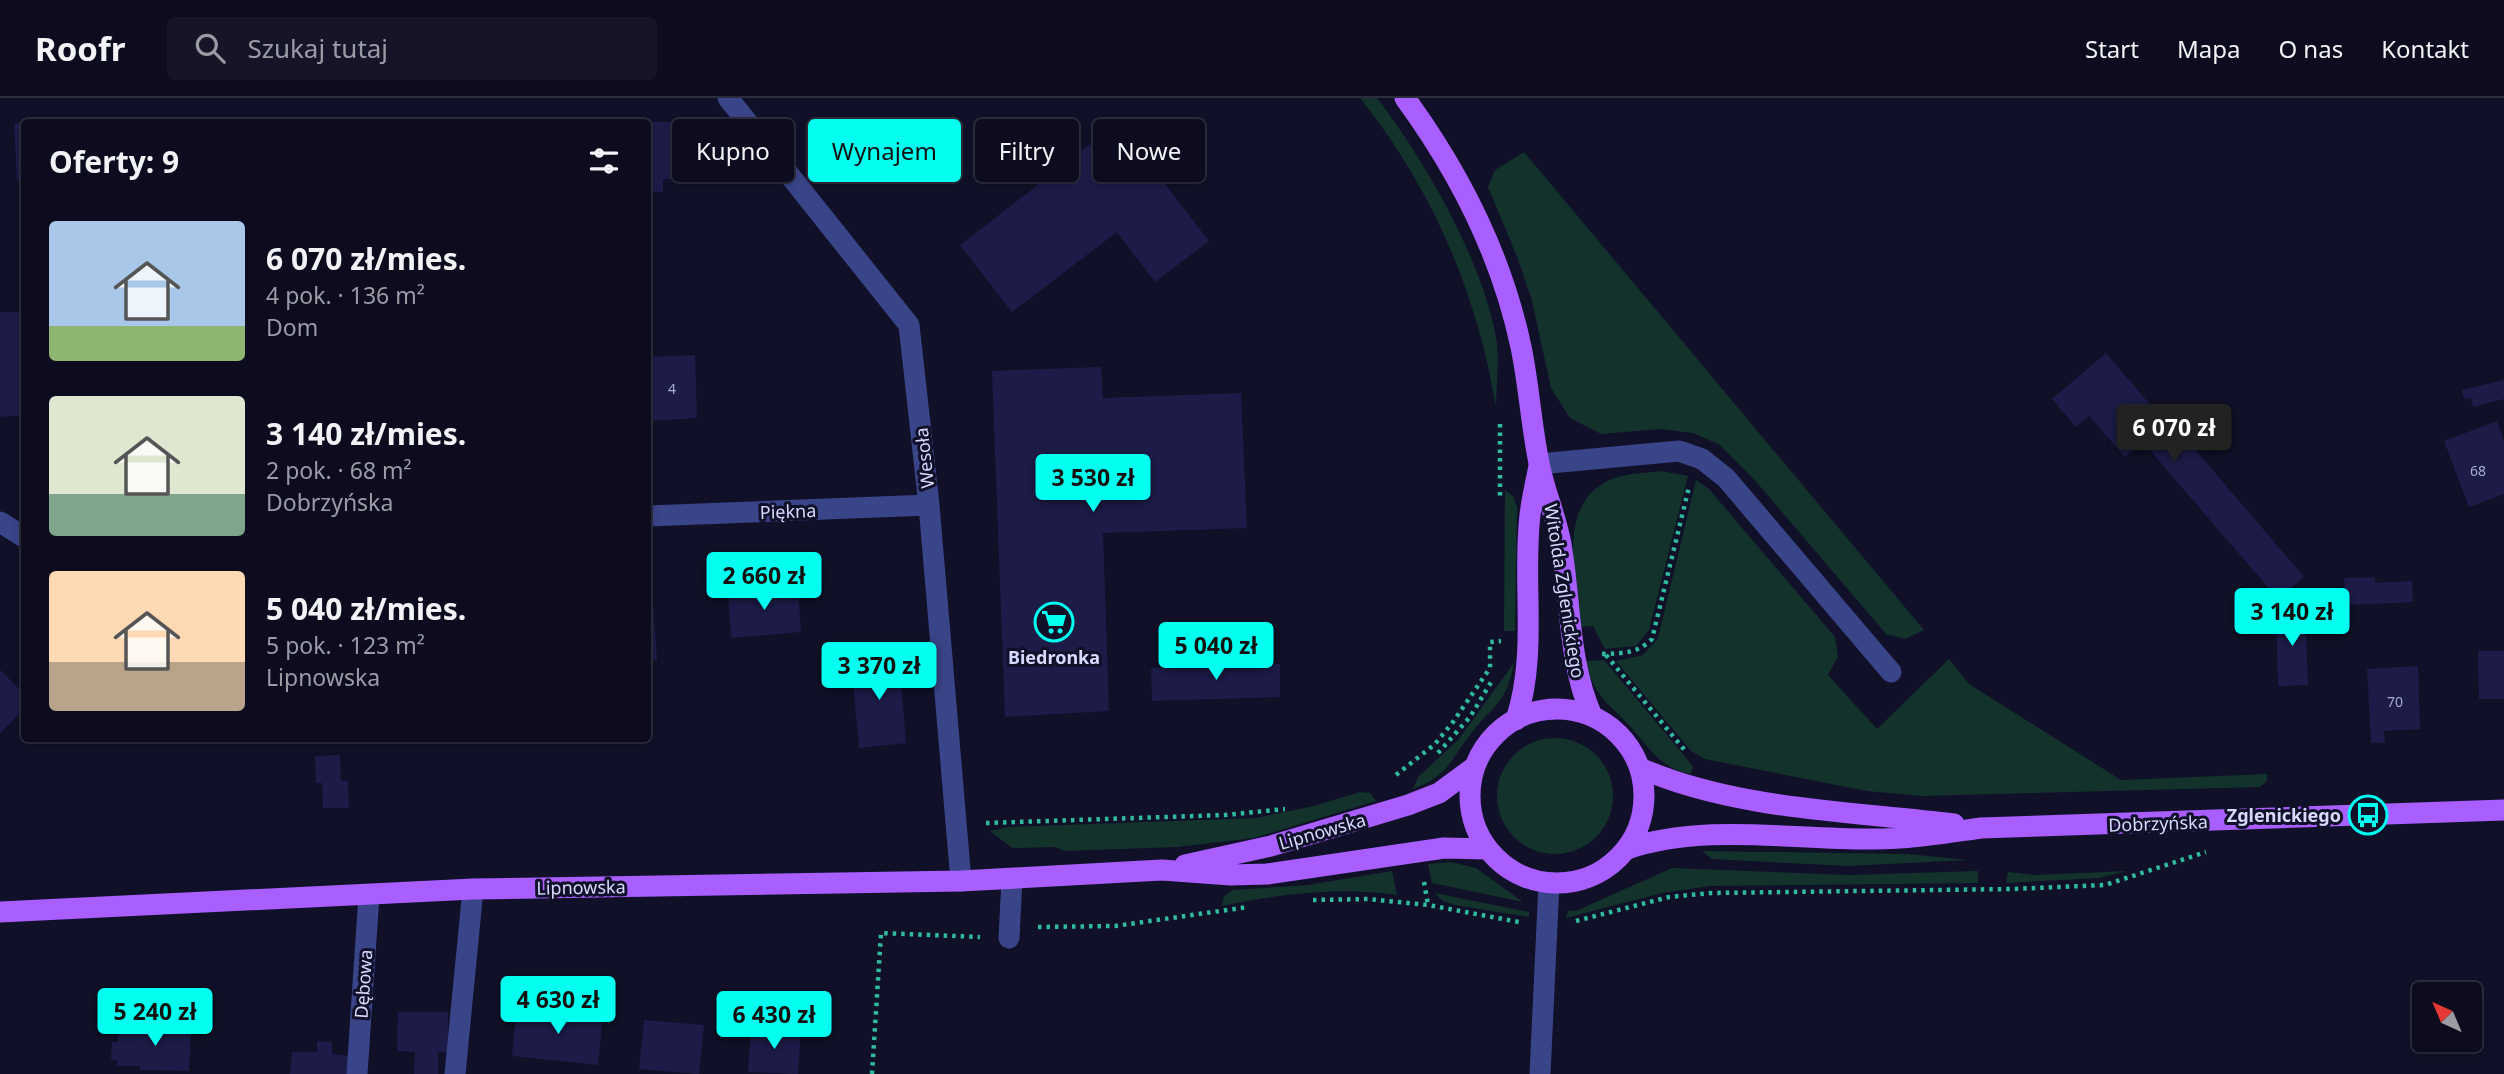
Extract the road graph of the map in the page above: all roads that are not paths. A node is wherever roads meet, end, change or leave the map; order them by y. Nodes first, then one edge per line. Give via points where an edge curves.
1 (728, 98) edge
2 (1405, 98) edge
3 (1539, 464) junction
4 (929, 505) junction
5 (651, 516) edge
6 (0, 522) edge
7 (21, 535) edge
8 (1891, 672) dead end
9 (1592, 716) junction
10 (1516, 720) junction
11 (1473, 768) junction
12 (1640, 768) junction
13 (2504, 810) edge
14 (1981, 828) junction
15 (1488, 849) junction
16 (1627, 849) junction
17 (1163, 870) junction
18 (1012, 879) junction
19 (961, 881) junction
20 (1549, 883) junction
21 (473, 889) junction
22 (369, 895) junction
23 (0, 912) edge
24 (1009, 933) road end
25 (357, 1074) edge
26 (455, 1074) edge
27 (1539, 1074) edge

1 - 4 street, Wesoła via 909,324
2 - 3 main road, Witolda Zglenickiego via 1445,157 1512,309
3 - 8 street via 1671,451 1708,462
3 - 9 main road, Witolda Zglenickiego via 1556,512 1577,677
3 - 10 main road, Witolda Zglenickiego via 1530,516 1528,668
4 - 5 street, Piękna
4 - 19 street, Wesoła
6 - 7 street
9 - 10 main road via 1550,708
9 - 12 main road via 1620,737
10 - 11 main road via 1490,740
11 - 15 main road via 1471,812
11 - 17 main road, Lipnowska via 1439,793 1408,806 1270,846
12 - 14 main road, Dobrzyńska via 1675,782 1768,801
12 - 16 main road via 1643,804
13 - 14 main road, Dobrzyńska
14 - 16 main road, Dobrzyńska via 1875,839 1693,837
15 - 17 main road, Lipnowska via 1444,848 1268,874
15 - 20 main road via 1513,870
16 - 20 main road via 1597,872 1572,882
17 - 18 main road, Lipnowska
18 - 19 main road, Lipnowska
18 - 24 street
19 - 21 main road, Lipnowska
20 - 27 street
21 - 22 main road, Lipnowska
21 - 26 street
22 - 23 main road, Lipnowska
22 - 25 street, Dębowa

